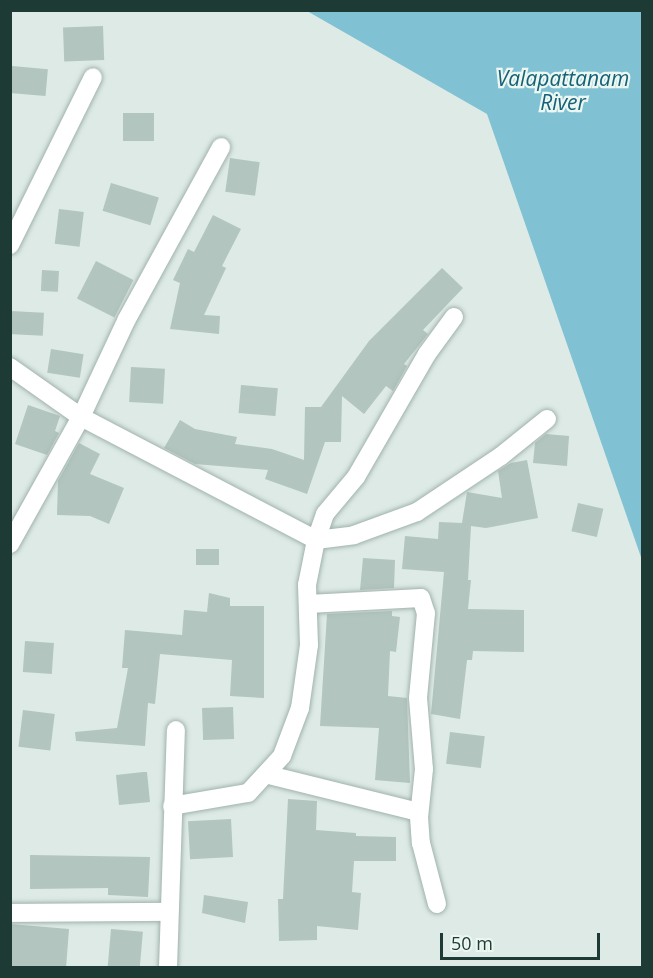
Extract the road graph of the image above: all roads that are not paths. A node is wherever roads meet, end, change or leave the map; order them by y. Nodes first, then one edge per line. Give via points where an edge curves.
1 (93, 77) dead end
2 (221, 147) dead end
3 (10, 245) edge
4 (454, 317) dead end
5 (10, 367) edge
6 (81, 417) junction
7 (547, 419) dead end
8 (316, 540) junction
9 (10, 544) edge
10 (308, 604) junction
11 (176, 730) dead end
12 (269, 775) junction
13 (172, 806) junction
14 (419, 812) junction
15 (437, 904) dead end
16 (169, 912) junction
17 (10, 913) edge
18 (168, 968) edge

1 - 3 street
2 - 6 street via 128,319
4 - 8 street via 417,370 356,477 325,514
5 - 6 street
6 - 8 street
6 - 9 street
7 - 8 street via 501,456 417,512 354,535
8 - 10 street via 307,585
10 - 12 street via 309,645 300,708 282,756
10 - 14 street via 421,598 426,613 418,698 424,769
11 - 13 street
12 - 13 street via 248,794
12 - 14 street
13 - 16 street
14 - 15 street via 421,843
16 - 17 street
16 - 18 street

